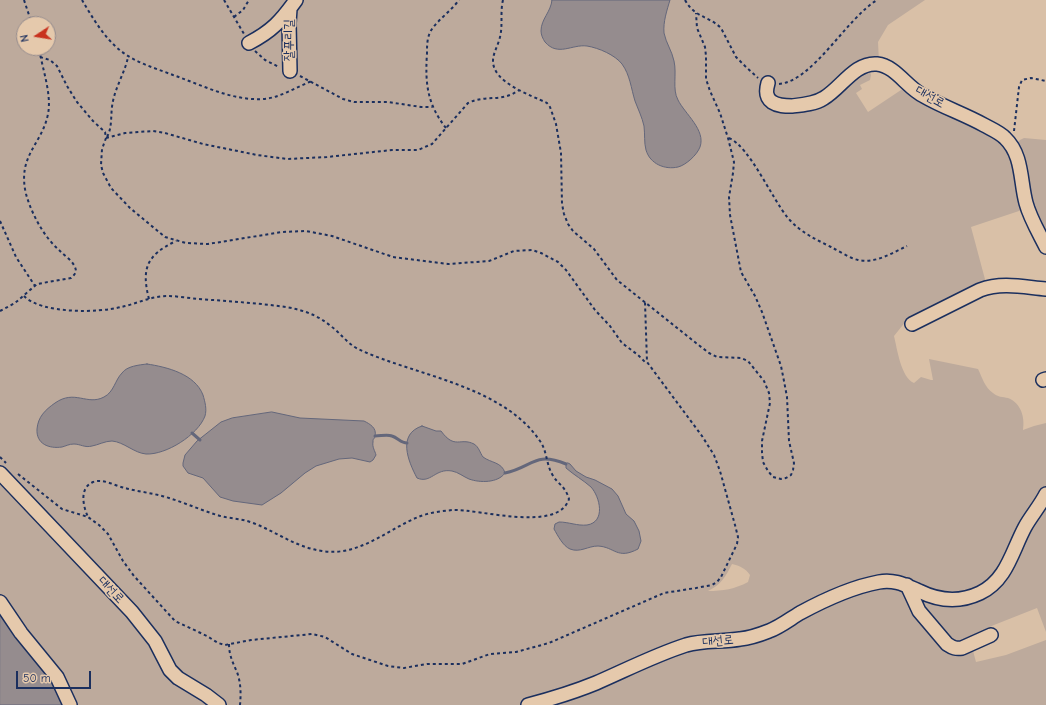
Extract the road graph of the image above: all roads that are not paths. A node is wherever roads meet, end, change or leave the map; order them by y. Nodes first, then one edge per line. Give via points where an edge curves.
1 (293, 5) edge
2 (249, 43) road end
3 (290, 71) road end
4 (768, 83) road end
5 (1046, 247) edge
6 (1046, 289) edge
7 (912, 324) dead end
8 (5, 470) edge
9 (1046, 494) edge
10 (907, 586) junction
11 (0, 602) edge
12 (991, 635) dead end
13 (70, 705) edge
14 (219, 705) edge
15 (528, 705) edge

1 - 2 lane, 잘푸리길 via 268,32
1 - 3 lane, 잘푸리길 via 289,29
4 - 5 lane, 대선로 via 767,95 774,104 799,105 825,98 856,71 877,64 891,70 922,96 993,130 1005,138 1017,157 1026,202
6 - 7 lane via 991,286
8 - 14 lane, 대선로 via 132,612 155,641 170,670
9 - 10 lane, 대선로 via 1026,526 1007,568 990,587 967,598 950,600 934,598
10 - 12 lane via 919,611 952,648 962,648
10 - 15 lane, 대선로 via 890,580 865,585 818,604 771,630 740,639 688,644 562,696
11 - 13 lane via 21,633 57,677

